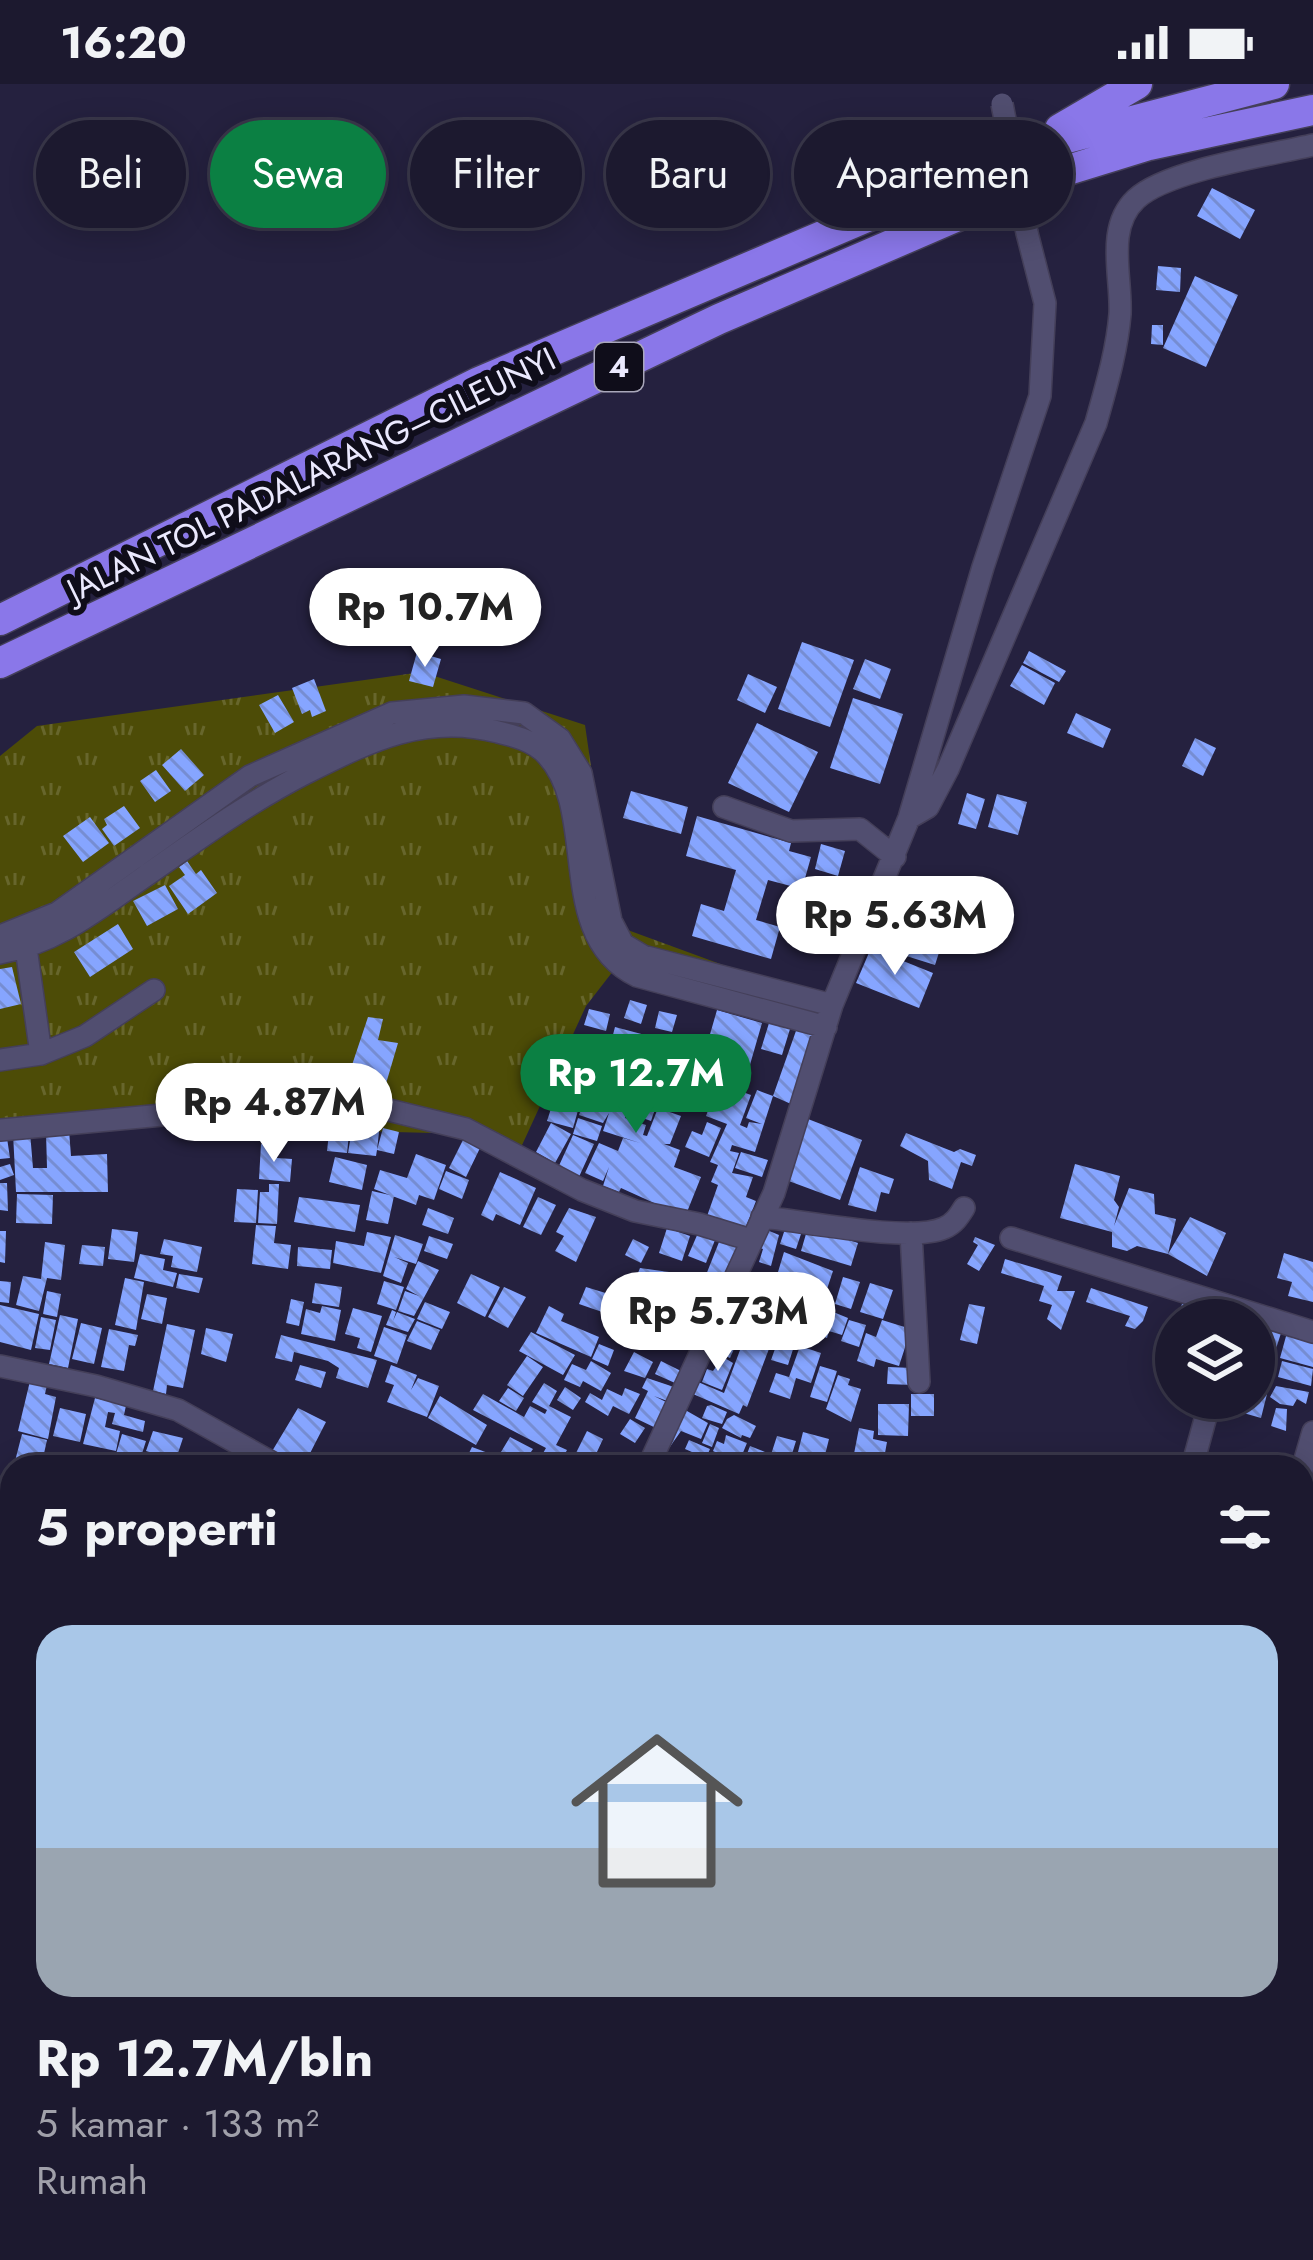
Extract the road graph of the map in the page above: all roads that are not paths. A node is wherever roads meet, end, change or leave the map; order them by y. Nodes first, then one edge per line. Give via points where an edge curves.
1 (1137, 84) edge
2 (1274, 84) edge
3 (1000, 94) edge
4 (1313, 100) edge
5 (1313, 110) edge
6 (1257, 119) junction
7 (1073, 122) edge
8 (1073, 137) edge
9 (1313, 145) edge
10 (841, 228) edge
11 (0, 620) edge
12 (0, 663) edge
13 (724, 807) dead end
14 (909, 818) junction
15 (895, 857) junction
16 (0, 937) edge
17 (26, 948) junction
18 (0, 953) edge
19 (640, 966) junction
20 (154, 990) dead end
21 (829, 1016) junction
22 (41, 1054) junction
23 (0, 1060) edge
24 (0, 1130) edge
25 (964, 1208) dead end
26 (762, 1217) junction
27 (911, 1233) junction
28 (1011, 1238) dead end
29 (751, 1240) junction
30 (1187, 1299) edge
31 (1275, 1324) edge
32 (1313, 1332) edge
33 (0, 1366) edge
34 (919, 1382) dead end
35 (1205, 1419) edge
36 (259, 1455) edge
37 (653, 1455) edge
38 (1195, 1455) edge

1 - 7 highway
2 - 8 highway, 4
3 - 14 street, bridge via 1046,303 1045,362
4 - 6 highway, 4
5 - 6 highway
6 - 12 highway, JALAN TOL PADALARANG–CILEUNYI / 4 via 1055,174 718,319
9 - 14 street via 1190,174 1135,199 1118,239 1118,331 1096,423 948,769 928,807
10 - 11 highway, JALAN TOL PADALARANG–CILEUNYI / 4 via 478,382
13 - 15 street via 791,831 860,829
14 - 15 street
15 - 21 street
16 - 19 street via 57,913 250,776 392,713 464,706 524,713 560,739 581,773 611,921
17 - 18 street
17 - 19 street via 57,938 279,787 370,741 464,723 522,738 548,756 566,790 590,920 617,966
17 - 22 street
19 - 21 street
20 - 22 street via 85,1036
21 - 26 street
22 - 23 street
24 - 29 street via 364,1105 466,1129 595,1196
25 - 27 street via 941,1230
26 - 27 street
26 - 29 street
27 - 34 street
28 - 30 street
29 - 37 street
31 - 32 street
33 - 36 street via 178,1410
35 - 38 street

